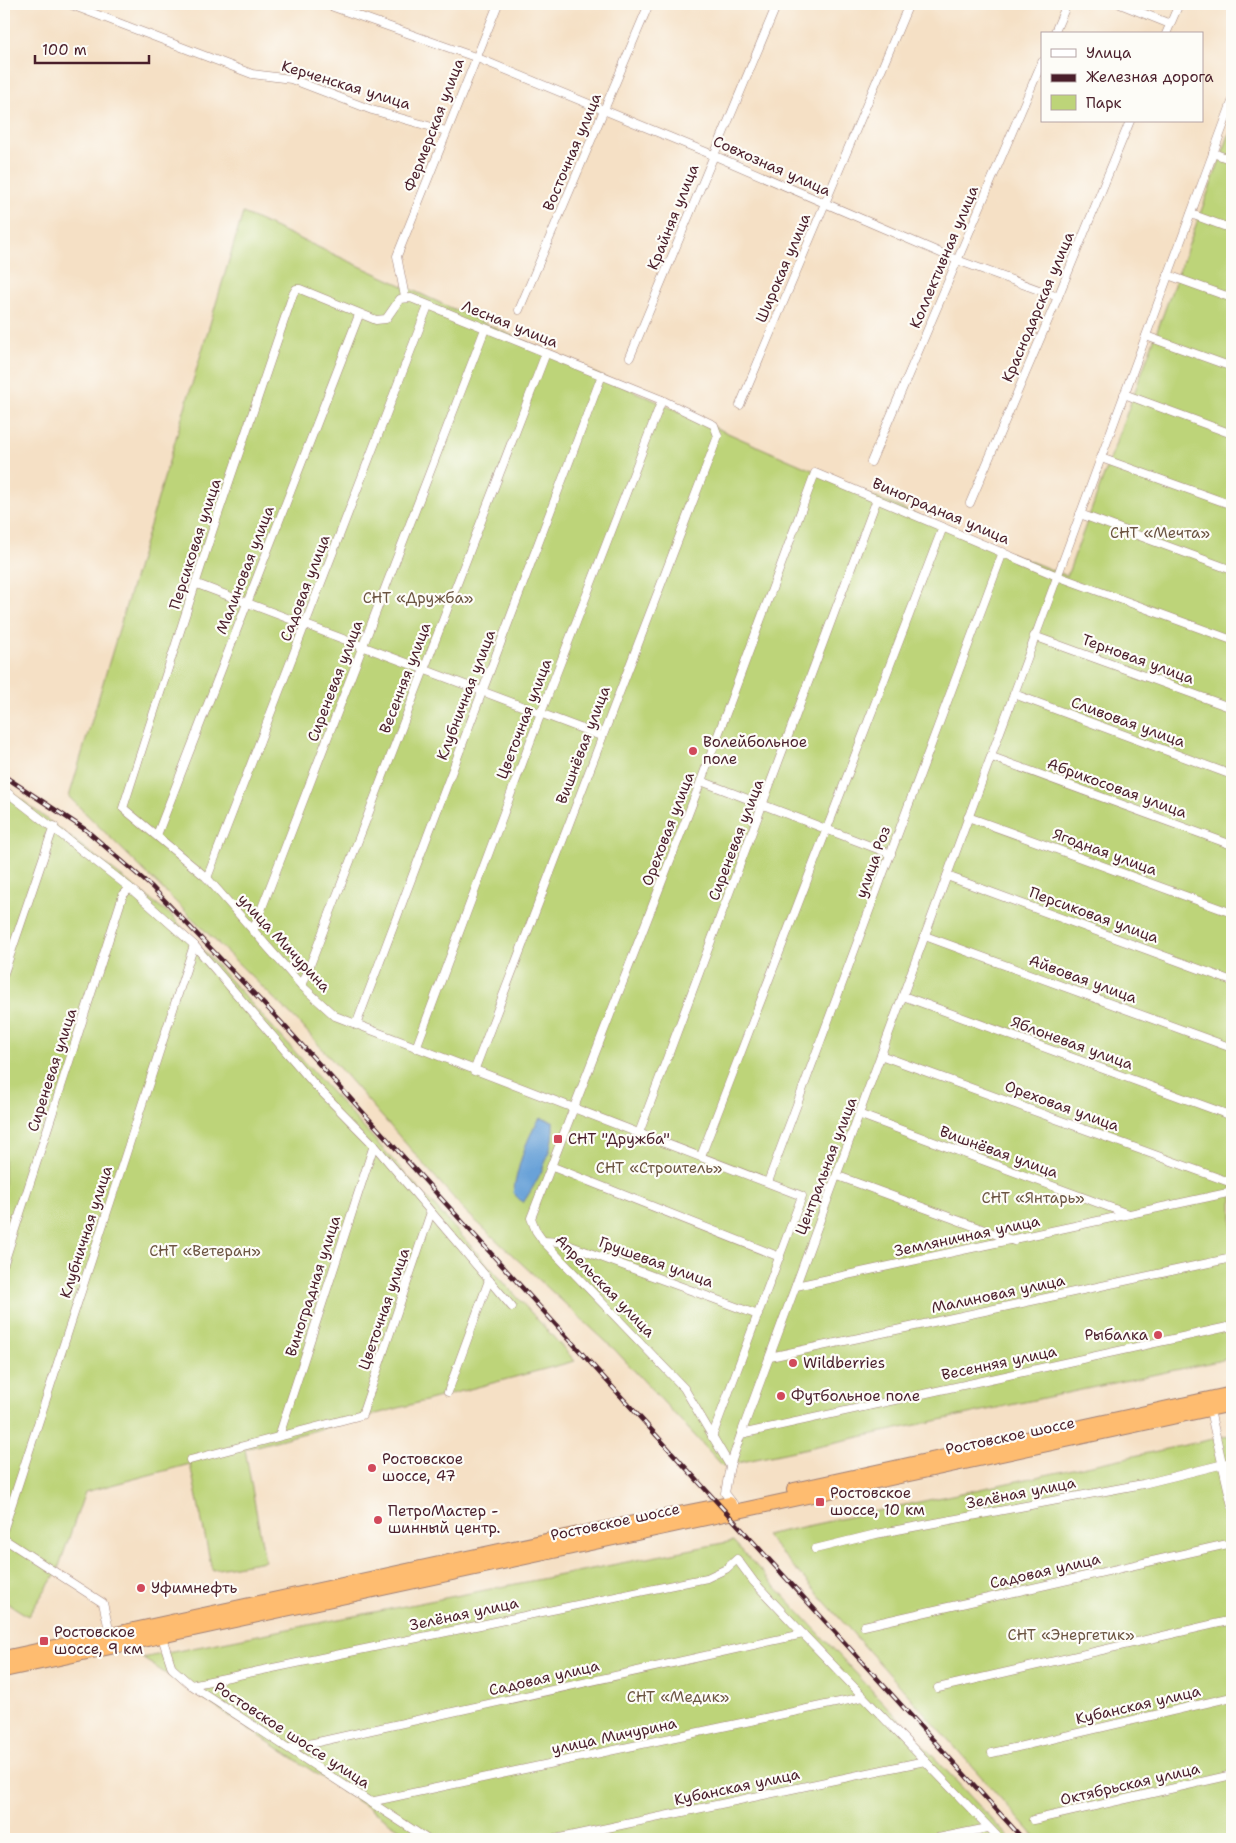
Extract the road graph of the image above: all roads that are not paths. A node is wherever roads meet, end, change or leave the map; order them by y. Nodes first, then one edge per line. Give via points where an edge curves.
1 (69, 4) edge
2 (325, 4) edge
3 (498, 4) edge
4 (649, 4) edge
5 (776, 4) edge
6 (909, 4) edge
7 (1067, 4) edge
8 (1120, 4) edge
9 (1179, 4) edge
10 (1170, 24) junction
11 (1055, 32) edge
12 (1167, 32) edge
13 (475, 57) junction
14 (1041, 64) edge
15 (1232, 102) edge
16 (604, 110) junction
17 (1130, 122) edge
18 (446, 131) junction
19 (1213, 153) junction
20 (713, 155) junction
21 (1232, 160) edge
22 (824, 204) junction
23 (1191, 214) junction
24 (1232, 229) edge
25 (957, 260) junction
26 (1168, 275) junction
27 (405, 297) junction
28 (1058, 297) junction
29 (1232, 298) edge
30 (428, 306) junction
31 (519, 310) dead end
32 (360, 315) junction
33 (485, 329) junction
34 (1146, 336) junction
35 (546, 353) junction
36 (630, 358) dead end
37 (1232, 367) edge
38 (602, 375) junction
39 (1124, 394) junction
40 (662, 400) junction
41 (740, 405) dead end
42 (718, 430) joint
43 (1232, 434) edge
44 (1101, 458) junction
45 (871, 462) dead end
46 (815, 473) joint
47 (877, 500) junction
48 (970, 503) dead end
49 (1232, 505) edge
50 (1080, 514) junction
51 (943, 527) junction
52 (1003, 552) junction
53 (1232, 570) edge
54 (1057, 576) junction
55 (197, 584) junction
56 (248, 602) junction
57 (306, 624) junction
58 (1034, 636) junction
59 (1232, 640) edge
60 (364, 646) junction
61 (424, 668) junction
62 (483, 690) junction
63 (1014, 694) junction
64 (1232, 708) edge
65 (541, 713) junction
66 (601, 736) junction
67 (992, 757) junction
68 (1232, 775) edge
69 (700, 781) junction
70 (4, 790) edge
71 (764, 804) junction
72 (124, 808) joint
73 (968, 817) junction
74 (54, 826) junction
75 (828, 830) junction
76 (157, 835) junction
77 (1232, 844) edge
78 (891, 854) junction
79 (947, 876) junction
80 (207, 878) junction
81 (130, 888) junction
82 (1232, 913) edge
83 (253, 931) junction
84 (925, 936) junction
85 (194, 945) junction
86 (4, 973) edge
87 (1232, 981) edge
88 (302, 986) junction
89 (903, 996) junction
90 (356, 1025) junction
91 (416, 1048) junction
92 (1232, 1048) edge
93 (883, 1056) junction
94 (474, 1071) junction
95 (575, 1109) junction
96 (861, 1115) junction
97 (1232, 1116) edge
98 (640, 1133) junction
99 (374, 1145) junction
100 (701, 1156) junction
101 (553, 1167) junction
102 (838, 1176) junction
103 (768, 1182) junction
104 (1232, 1182) edge
105 (1232, 1192) edge
106 (431, 1212) junction
107 (1128, 1214) junction
108 (543, 1241) junction
109 (1014, 1241) junction
110 (780, 1257) junction
111 (1232, 1258) edge
112 (4, 1263) edge
113 (489, 1280) junction
114 (796, 1286) junction
115 (512, 1307) dead end
116 (758, 1315) junction
117 (1232, 1326) edge
118 (770, 1357) junction
119 (448, 1392) dead end
120 (1232, 1394) edge
121 (1208, 1404) junction
122 (1232, 1404) edge
123 (741, 1434) junction
124 (279, 1436) junction
125 (712, 1437) junction
126 (190, 1460) dead end
127 (1232, 1462) edge
128 (1221, 1464) junction
129 (730, 1466) junction
130 (1232, 1506) edge
131 (735, 1507) junction
132 (4, 1528) edge
133 (4, 1539) edge
134 (1232, 1543) edge
135 (815, 1549) dead end
136 (1232, 1620) edge
137 (864, 1626) dead end
138 (160, 1631) junction
139 (803, 1634) junction
140 (111, 1641) junction
141 (4, 1658) edge
142 (4, 1670) edge
143 (191, 1685) junction
144 (938, 1688) dead end
145 (863, 1697) junction
146 (1232, 1697) edge
147 (291, 1748) junction
148 (992, 1753) dead end
149 (925, 1761) junction
150 (1232, 1775) edge
151 (370, 1802) junction
152 (1033, 1820) dead end
153 (988, 1828) junction
154 (427, 1839) edge
155 (555, 1839) edge
156 (933, 1839) edge
157 (1000, 1839) edge

1 - 18 street, Керченская улица via 252,74 290,79 372,110
2 - 13 street, Совхозная улица
3 - 13 street, Фермерская улица
4 - 16 street, Восточная улица
5 - 20 street, Крайняя улица
6 - 22 street, Широкая улица
7 - 11 street
8 - 10 street
9 - 10 street
10 - 12 street
13 - 16 street, Совхозная улица
13 - 18 street, Фермерская улица
14 - 25 street, Коллективная улица
15 - 19 street, Центральная улица
16 - 20 street, Совхозная улица
16 - 31 street, Восточная улица
17 - 28 street, Краснодарская улица
18 - 27 street, Фермерская улица via 397,256
19 - 21 street
19 - 23 street, Центральная улица
20 - 22 street, Совхозная улица
20 - 36 street, Крайняя улица
22 - 25 street, Совхозная улица
22 - 41 street, Широкая улица
23 - 24 street
23 - 26 street, Центральная улица
25 - 28 street, Совхозная улица
25 - 45 street, Коллективная улица
26 - 29 street
26 - 34 street, Центральная улица
27 - 30 street, Лесная улица
27 - 32 street via 386,319 376,320
28 - 48 street, Краснодарская улица
30 - 33 street, Лесная улица
30 - 57 street, Садовая улица
32 - 55 street, Персиковая улица via 296,289
32 - 56 street, Малиновая улица
33 - 35 street, Лесная улица
33 - 60 street, Сиреневая улица
34 - 37 street
34 - 39 street, Центральная улица
35 - 38 street, Лесная улица
35 - 61 street, Весенняя улица
38 - 40 street, Лесная улица
38 - 62 street, Клубничная улица
39 - 43 street
39 - 44 street, Центральная улица
40 - 42 street, Лесная улица via 714,425
40 - 65 street, Цветочная улица
42 - 66 street, Вишнёвая улица
44 - 49 street
44 - 50 street, Центральная улица
46 - 47 street, Виноградная улица
46 - 69 street, Ореховая улица
47 - 51 street, Виноградная улица
47 - 71 street, Сиреневая улица
50 - 53 street
50 - 54 street, Центральная улица
51 - 52 street, Виноградная улица
51 - 75 street
52 - 54 street, Виноградная улица
52 - 78 street, улица Роз
54 - 58 street, Центральная улица
54 - 59 street
55 - 56 street
55 - 72 street, Персиковая улица
56 - 57 street
56 - 76 street, Малиновая улица
57 - 60 street
57 - 80 street, Садовая улица
58 - 63 street, Центральная улица
58 - 64 street, Терновая улица
60 - 61 street
60 - 83 street, Сиреневая улица
61 - 62 street
61 - 88 street, Весенняя улица
62 - 65 street
62 - 90 street, Клубничная улица
63 - 67 street, Центральная улица
63 - 68 street, Сливовая улица
65 - 66 street
65 - 91 street, Цветочная улица
66 - 94 street, Вишнёвая улица
67 - 73 street, Центральная улица
67 - 77 street, Абрикосовая улица
69 - 71 street
69 - 95 street, Ореховая улица
70 - 74 street
71 - 75 street
71 - 98 street, Сиреневая улица
72 - 76 street, улица Мичурина
73 - 79 street, Центральная улица
73 - 82 street, Ягодная улица
74 - 81 street
74 - 86 street
75 - 78 street
75 - 100 street
76 - 80 street, улица Мичурина
78 - 103 street, улица Роз
79 - 84 street, Центральная улица
79 - 87 street, Персиковая улица
80 - 83 street, улица Мичурина
81 - 85 street
81 - 112 street, Сиреневая улица via 123,895
83 - 88 street, улица Мичурина
84 - 89 street, Центральная улица
84 - 92 street, Айвовая улица
85 - 99 street via 314,1084
85 - 132 street, Клубничная улица
88 - 90 street, улица Мичурина via 335,1016
89 - 93 street, Центральная улица
89 - 97 street, Яблоневая улица
90 - 91 street, улица Мичурина
91 - 94 street, улица Мичурина
93 - 96 street, Центральная улица
93 - 104 street, Ореховая улица
94 - 95 street, улица Мичурина
95 - 98 street, улица Мичурина
95 - 101 street, Апрельская улица
96 - 102 street, Центральная улица
96 - 107 street, Вишнёвая улица
98 - 100 street, улица Мичурина
99 - 106 street
99 - 124 street, Виноградная улица
100 - 103 street, улица Мичурина
101 - 108 street, Апрельская улица via 532,1218
101 - 110 street
102 - 109 street
102 - 114 street, Центральная улица
103 - 110 street, улица Мичурина via 802,1196
105 - 107 street, Земляничная улица
106 - 113 street
106 - 124 street, Цветочная улица via 362,1415
107 - 109 street, Земляничная улица
108 - 116 street, Грушевая улица via 560,1242
108 - 125 street, Апрельская улица via 684,1388
109 - 114 street, Земляничная улица
110 - 116 street
111 - 118 street, Малиновая улица
113 - 115 street
113 - 119 street
114 - 118 street, Центральная улица
116 - 125 street
117 - 123 street, Весенняя улица
118 - 123 street, Центральная улица
120 - 121 highway, Ростовское шоссе
121 - 122 highway, Ростовское шоссе
121 - 128 street
121 - 131 highway, Ростовское шоссе
123 - 129 street, Центральная улица
124 - 126 street
125 - 129 street, Апрельская улица
127 - 128 street, Зелёная улица
128 - 130 street
128 - 135 street, Зелёная улица via 1143,1484 876,1534
129 - 131 street, Центральная улица via 725,1493
131 - 138 highway, Ростовское шоссе
133 - 140 street via 103,1603
134 - 137 street, Садовая улица
136 - 144 street
138 - 140 highway, Ростовское шоссе
138 - 143 street, Ростовское шоссе улица via 172,1668
139 - 143 street, Зелёная улица via 737,1559 726,1569 707,1578
139 - 145 street
139 - 147 street, Садовая улица
140 - 141 highway, Ростовское шоссе
140 - 142 highway, Ростовское шоссе
143 - 147 street, Ростовское шоссе улица
145 - 149 street
145 - 151 street, улица Мичурина
146 - 148 street, Кубанская улица
147 - 151 street, Ростовское шоссе улица
149 - 153 street
149 - 155 street, Кубанская улица
150 - 152 street, Октябрьская улица
151 - 154 street, Ростовское шоссе улица
153 - 156 street
153 - 157 street

